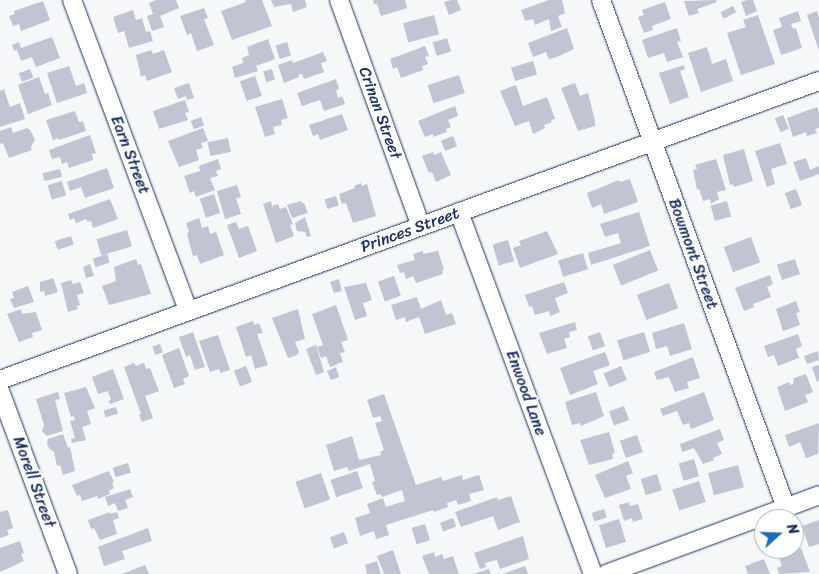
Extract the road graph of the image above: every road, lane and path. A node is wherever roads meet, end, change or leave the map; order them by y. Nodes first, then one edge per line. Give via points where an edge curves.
1 (72, 0) edge
2 (339, 0) edge
3 (601, 0) edge
4 (819, 81) edge
5 (652, 141) junction
6 (459, 212) junction
7 (421, 226) junction
8 (188, 311) junction
9 (0, 380) edge
10 (0, 391) edge
11 (819, 495) edge
12 (786, 508) junction
13 (68, 574) edge
14 (593, 574) edge
15 (606, 574) edge

1 - 8 street, Earn Street
2 - 7 street, Crinan Street
3 - 5 street, Bowmont Street
4 - 5 street, Princes Street
5 - 6 street, Princes Street
5 - 12 street, Bowmont Street
6 - 7 street, Princes Street
6 - 14 street, Enwood Lane
7 - 8 street, Princes Street
8 - 9 street, Princes Street
10 - 13 street, Morell Street
11 - 12 street
12 - 15 street

